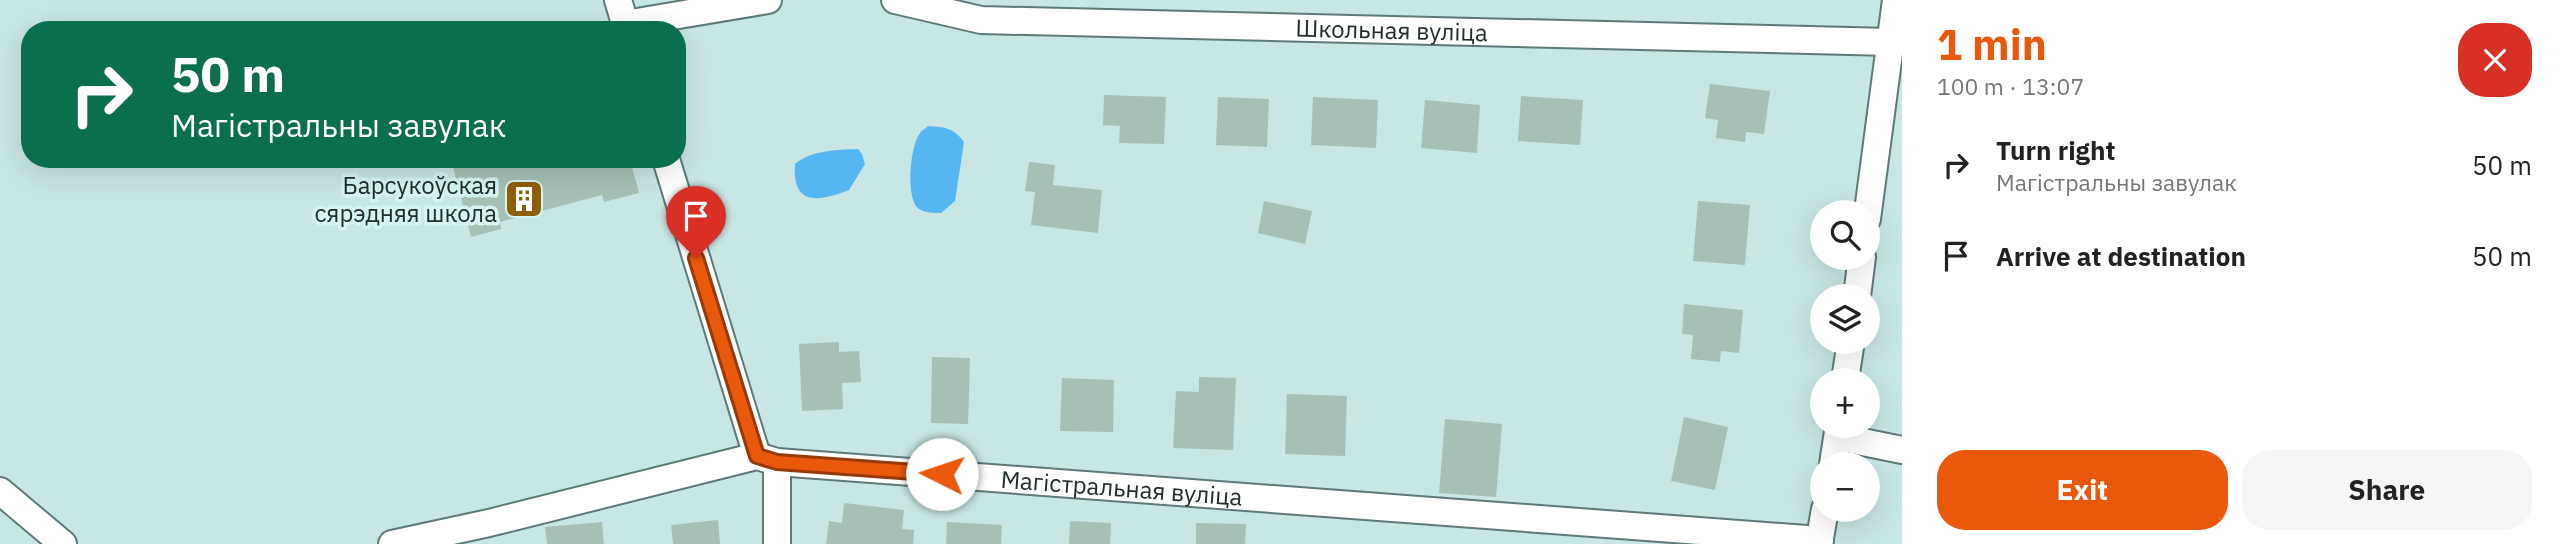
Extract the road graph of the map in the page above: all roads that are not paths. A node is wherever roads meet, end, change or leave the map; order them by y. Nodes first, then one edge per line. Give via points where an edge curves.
1 (768, 0) edge
2 (895, 0) edge
3 (1896, 0) edge
4 (1065, 11) edge
5 (623, 18) edge
6 (1891, 41) junction
7 (669, 168) edge
8 (1870, 200) edge
9 (1862, 438) edge
10 (1902, 450) edge
11 (767, 459) junction
12 (0, 491) edge
13 (1823, 522) edge
14 (489, 534) edge
15 (1820, 542) edge
16 (63, 544) edge
17 (392, 544) edge
18 (777, 544) edge

1 - 5 street
2 - 4 street, Школьная вуліца via 981,20
3 - 6 street
4 - 6 street, Школьная вуліца
6 - 8 street
7 - 11 street
9 - 10 street
11 - 14 street, Магістральная вуліца
11 - 15 street, Магістральная вуліца
11 - 18 street
12 - 16 street
13 - 15 street
14 - 17 street, Магістральная вуліца

